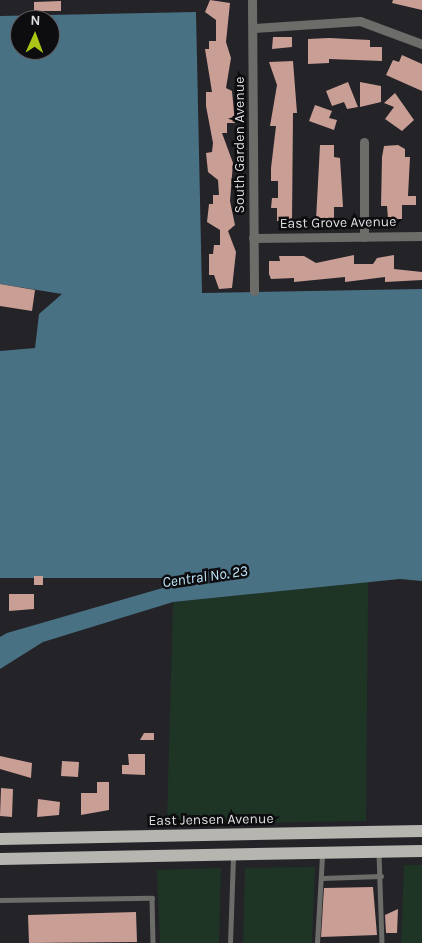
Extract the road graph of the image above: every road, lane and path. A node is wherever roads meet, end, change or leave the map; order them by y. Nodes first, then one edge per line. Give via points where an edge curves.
1 (252, 0) edge
2 (254, 28) junction
3 (422, 44) edge
4 (364, 142) dead end
5 (422, 236) edge
6 (364, 237) junction
7 (254, 238) junction
8 (254, 290) dead end
9 (422, 831) edge
10 (0, 840) edge
11 (422, 851) edge
12 (379, 852) junction
13 (322, 853) junction
14 (233, 855) junction
15 (0, 859) edge
16 (381, 876) junction
17 (322, 878) junction
18 (0, 900) edge
19 (153, 943) edge
20 (230, 943) edge
21 (317, 943) edge
22 (382, 943) edge

1 - 2 street, South Garden Avenue
2 - 3 street via 360,21
2 - 7 street, South Garden Avenue
4 - 6 street
5 - 6 street, East Grove Avenue
6 - 7 street, East Grove Avenue
7 - 8 street, South Garden Avenue
9 - 10 main road, East Jensen Avenue
11 - 12 main road
12 - 13 main road
12 - 16 lane
13 - 14 main road
13 - 17 lane
14 - 15 main road
14 - 20 lane
16 - 17 lane
16 - 22 lane
17 - 21 lane via 318,886
18 - 19 lane via 152,898

